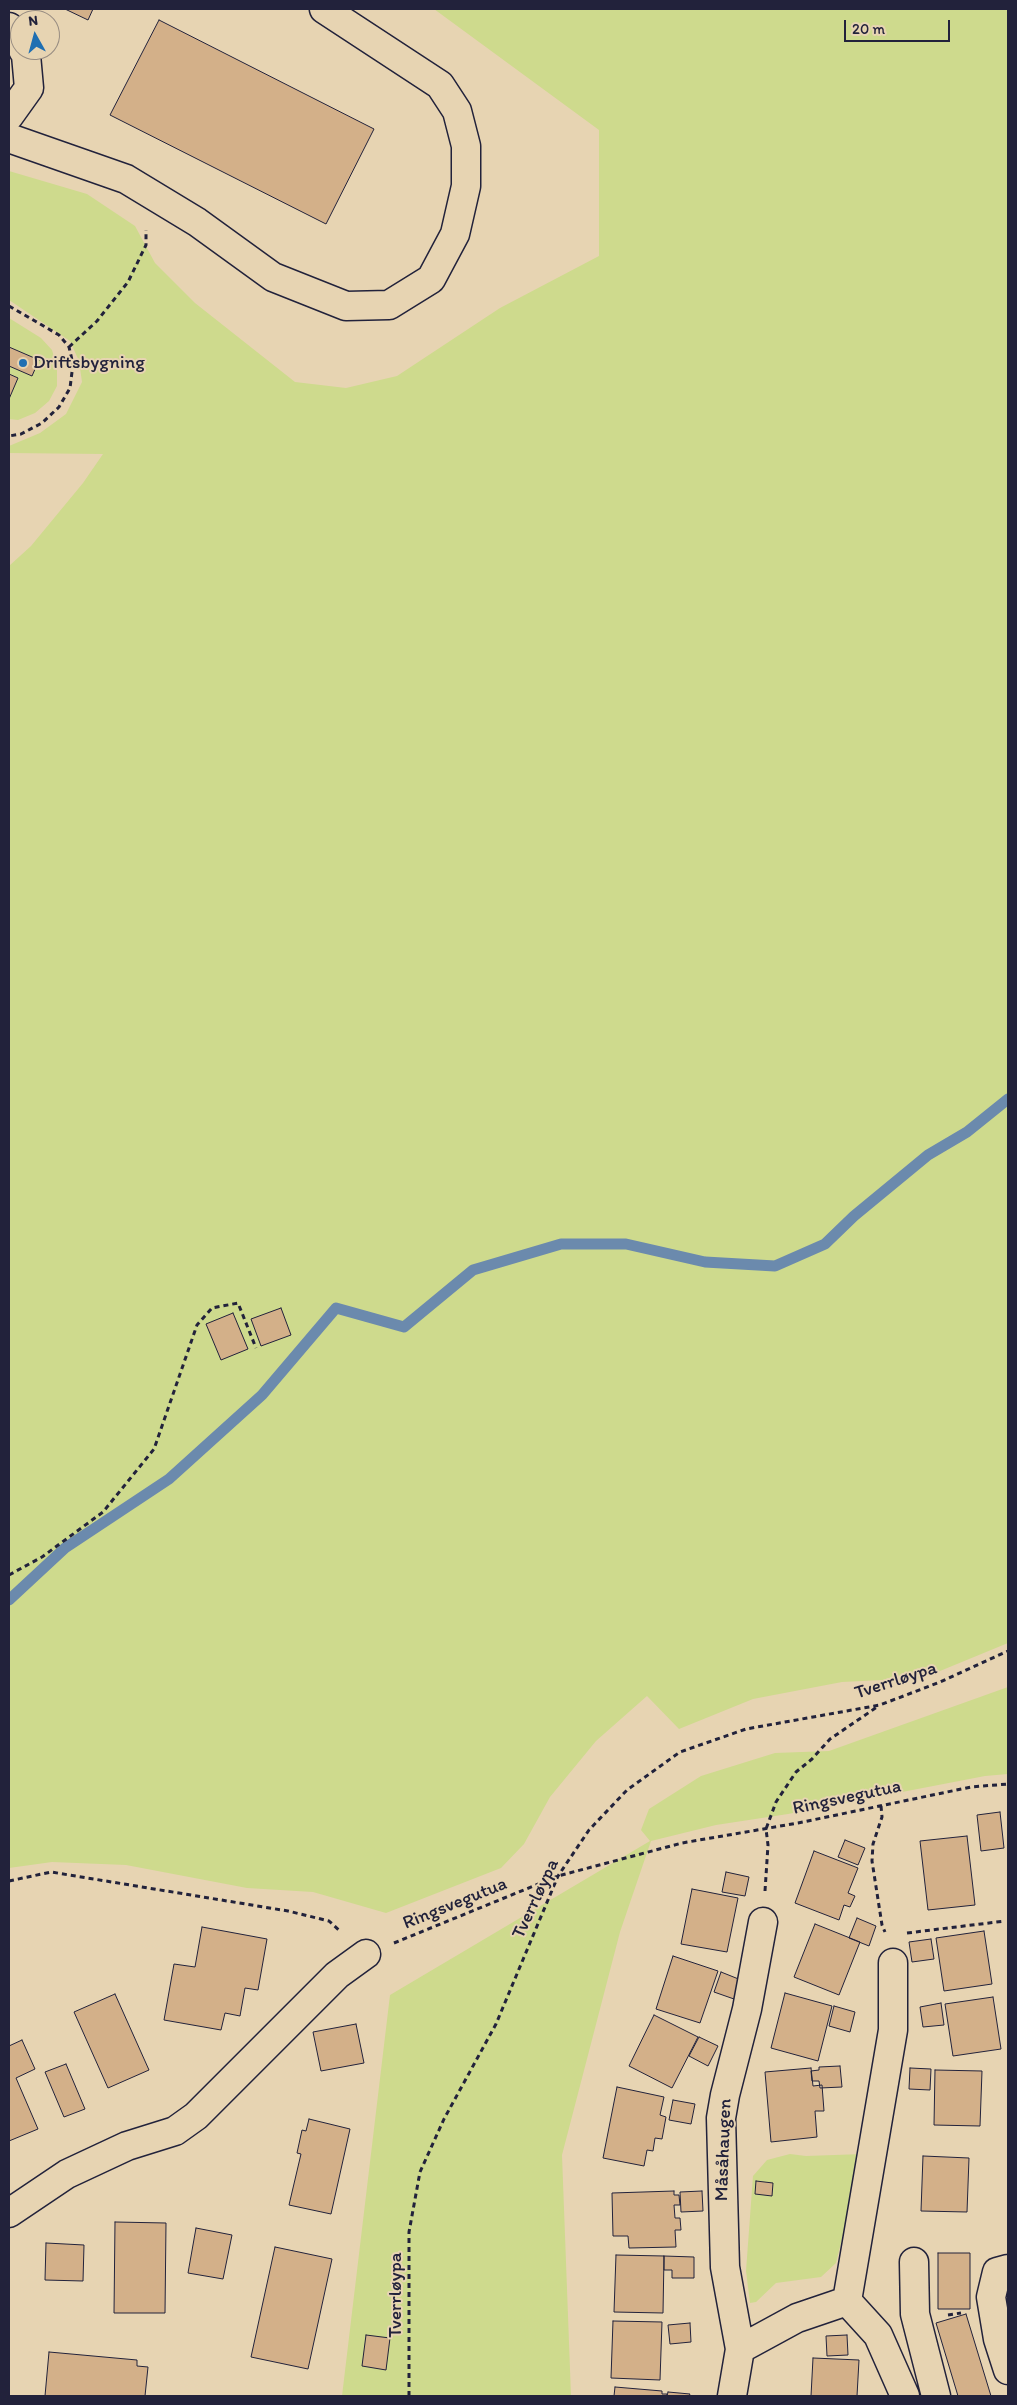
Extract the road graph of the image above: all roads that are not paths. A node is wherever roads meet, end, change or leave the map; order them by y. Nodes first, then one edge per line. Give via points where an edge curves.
1 (324, 9) edge
2 (26, 60) edge
3 (9, 116) edge
4 (9, 138) edge
5 (763, 1922) road end
6 (366, 1954) road end
7 (893, 1963) road end
8 (9, 2213) edge
9 (914, 2262) dead end
10 (1008, 2269) edge
11 (847, 2301) junction
12 (740, 2349) junction
13 (1008, 2370) edge
14 (732, 2396) edge
15 (905, 2396) edge
16 (936, 2396) edge

1 - 4 street via 440,85 457,111 466,146 466,186 455,234 431,279 389,304 346,306 273,277 198,222 126,180
2 - 3 street via 29,88
5 - 12 street, Måsåhaugen via 722,2118 725,2267
6 - 8 street via 337,1975 196,2116 175,2131 127,2146 67,2174
7 - 11 street via 893,2030
9 - 16 street via 915,2314
10 - 13 street via 997,2272 991,2297 998,2339
11 - 12 street via 797,2318
11 - 15 street via 878,2335
12 - 14 street, Måsåhaugen

